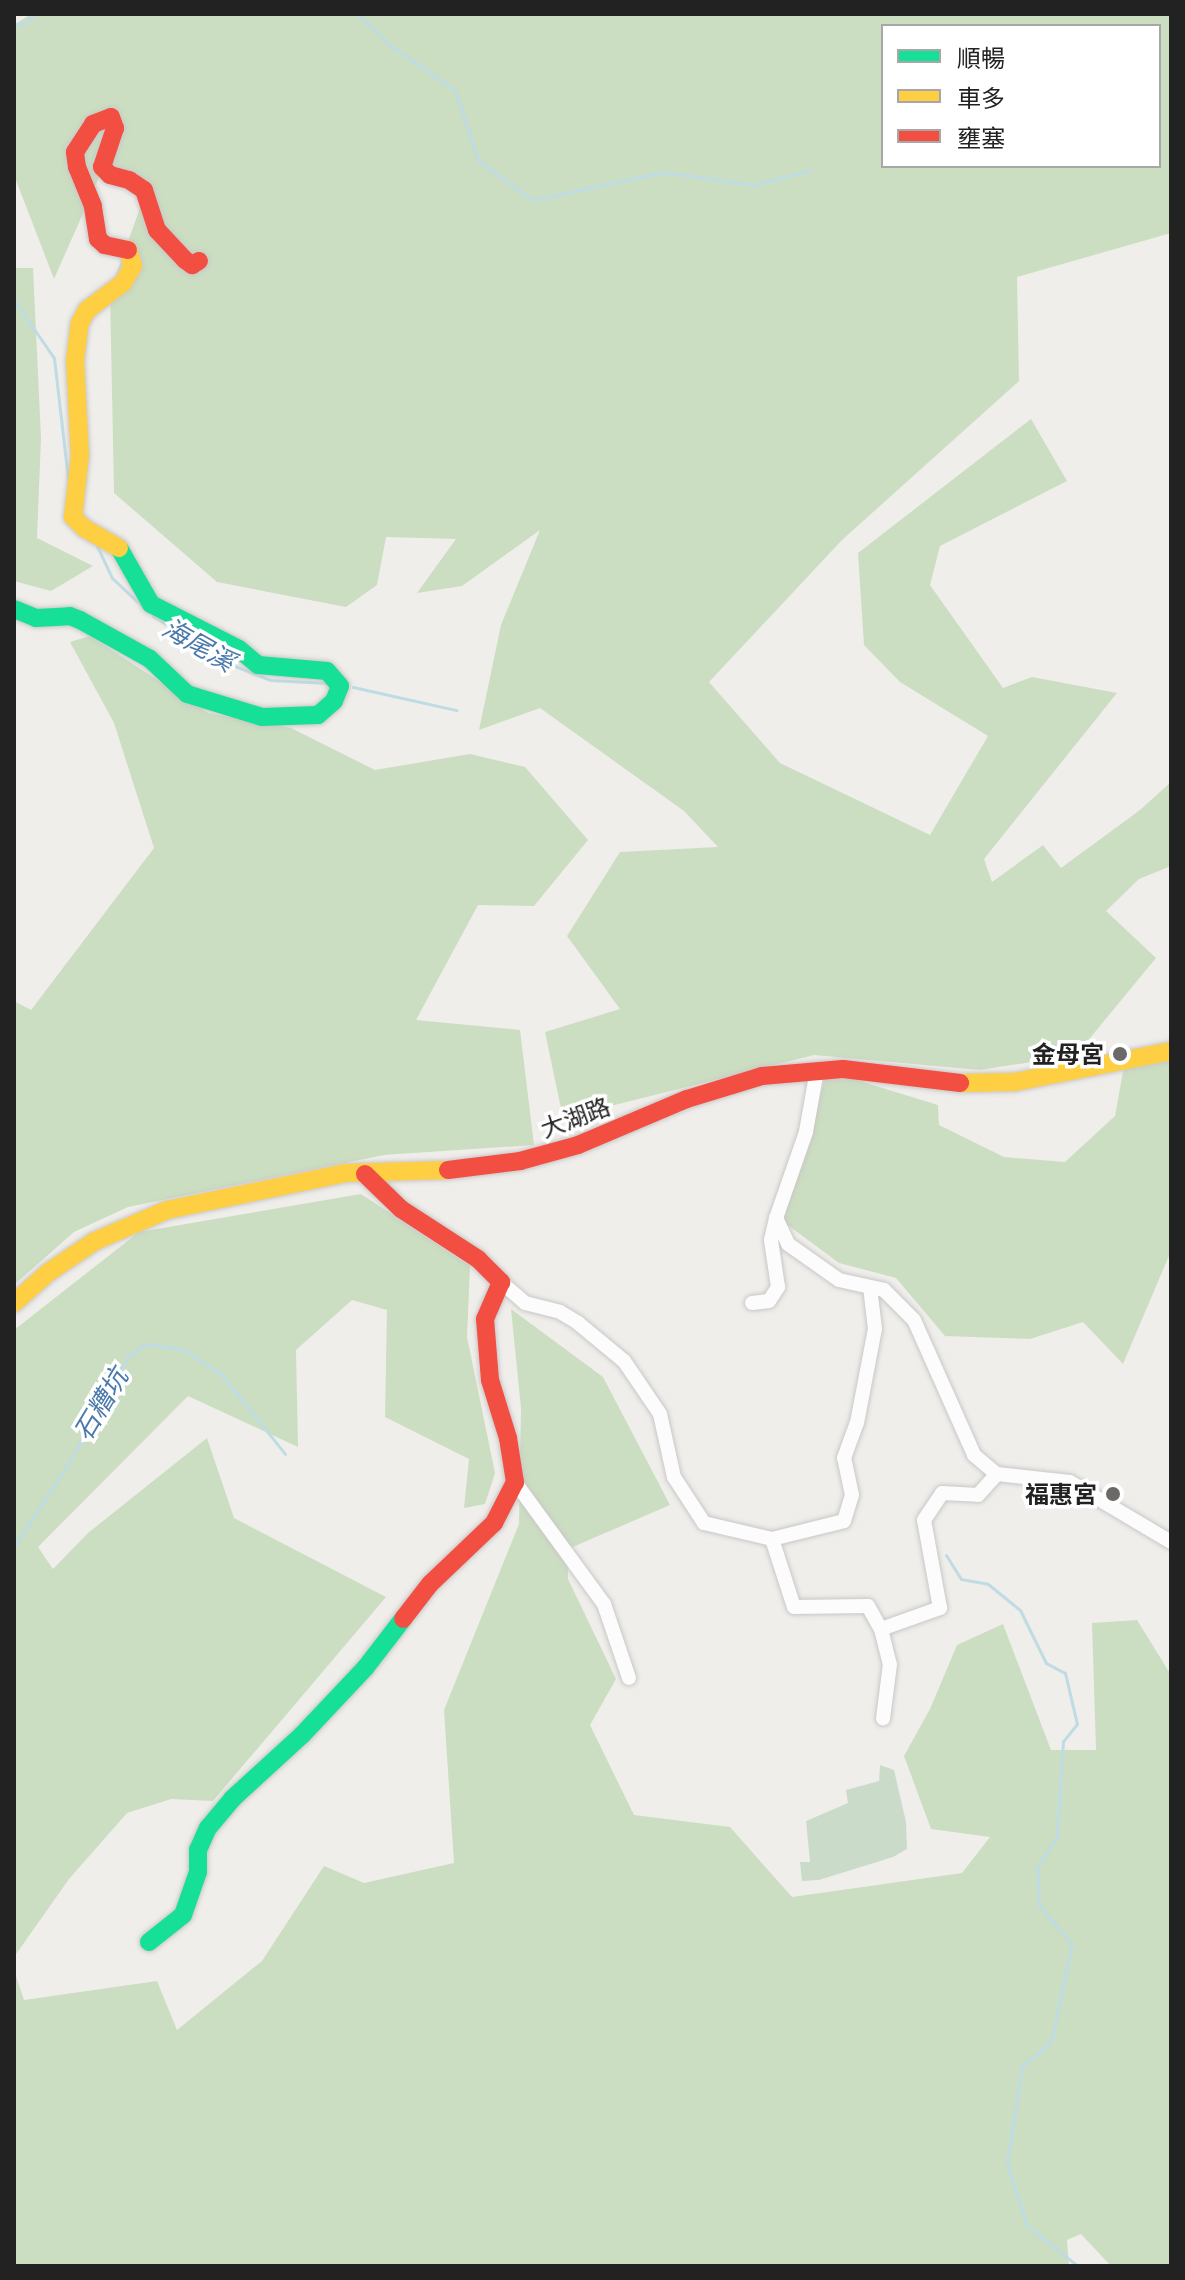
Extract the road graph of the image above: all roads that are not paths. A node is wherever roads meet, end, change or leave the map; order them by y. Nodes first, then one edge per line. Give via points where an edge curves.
1 (199, 261) dead end
2 (14, 609) edge
3 (1171, 1051) edge
4 (817, 1070) junction
5 (365, 1174) junction
6 (776, 1218) junction
7 (501, 1282) junction
8 (870, 1287) junction
9 (14, 1303) edge
10 (752, 1303) dead end
11 (997, 1474) junction
12 (515, 1482) junction
13 (772, 1539) junction
14 (1171, 1542) edge
15 (881, 1629) junction
16 (629, 1678) dead end
17 (883, 1719) dead end
18 (149, 1942) dead end

1 - 2 street via 192,265 185,260 157,230 139,185 102,167 115,128 111,117 93,124 75,152 77,167 93,206 98,239 128,250 133,266 123,283 87,310 80,323 75,361 80,456 73,517 121,549 151,604 239,649 258,665 327,671 340,686 334,701 318,715 262,717 187,694 150,659 80,620 36,618
3 - 4 street, 大湖路 via 1015,1082 972,1085
4 - 5 street, 大湖路 via 762,1076 687,1099 578,1145 520,1161
4 - 6 street via 806,1132
5 - 7 street via 401,1209 478,1259
5 - 9 street, 大湖路 via 345,1173 167,1210 95,1241
6 - 8 street via 788,1244 839,1280
6 - 10 street via 771,1240 778,1287 769,1301
7 - 12 street via 485,1319 490,1380
7 - 13 street via 525,1303 578,1323 624,1361 660,1414 674,1477 704,1523
8 - 11 street via 884,1290 914,1320 974,1455
8 - 13 street via 875,1329 857,1423 844,1458 852,1495 844,1521
11 - 14 street via 1070,1482
11 - 15 street via 978,1495 942,1493 924,1520 940,1608
12 - 16 street via 604,1604
12 - 18 street via 494,1523 430,1584 366,1667 208,1828 183,1915
13 - 15 street via 794,1607 868,1606
15 - 17 street via 890,1664

